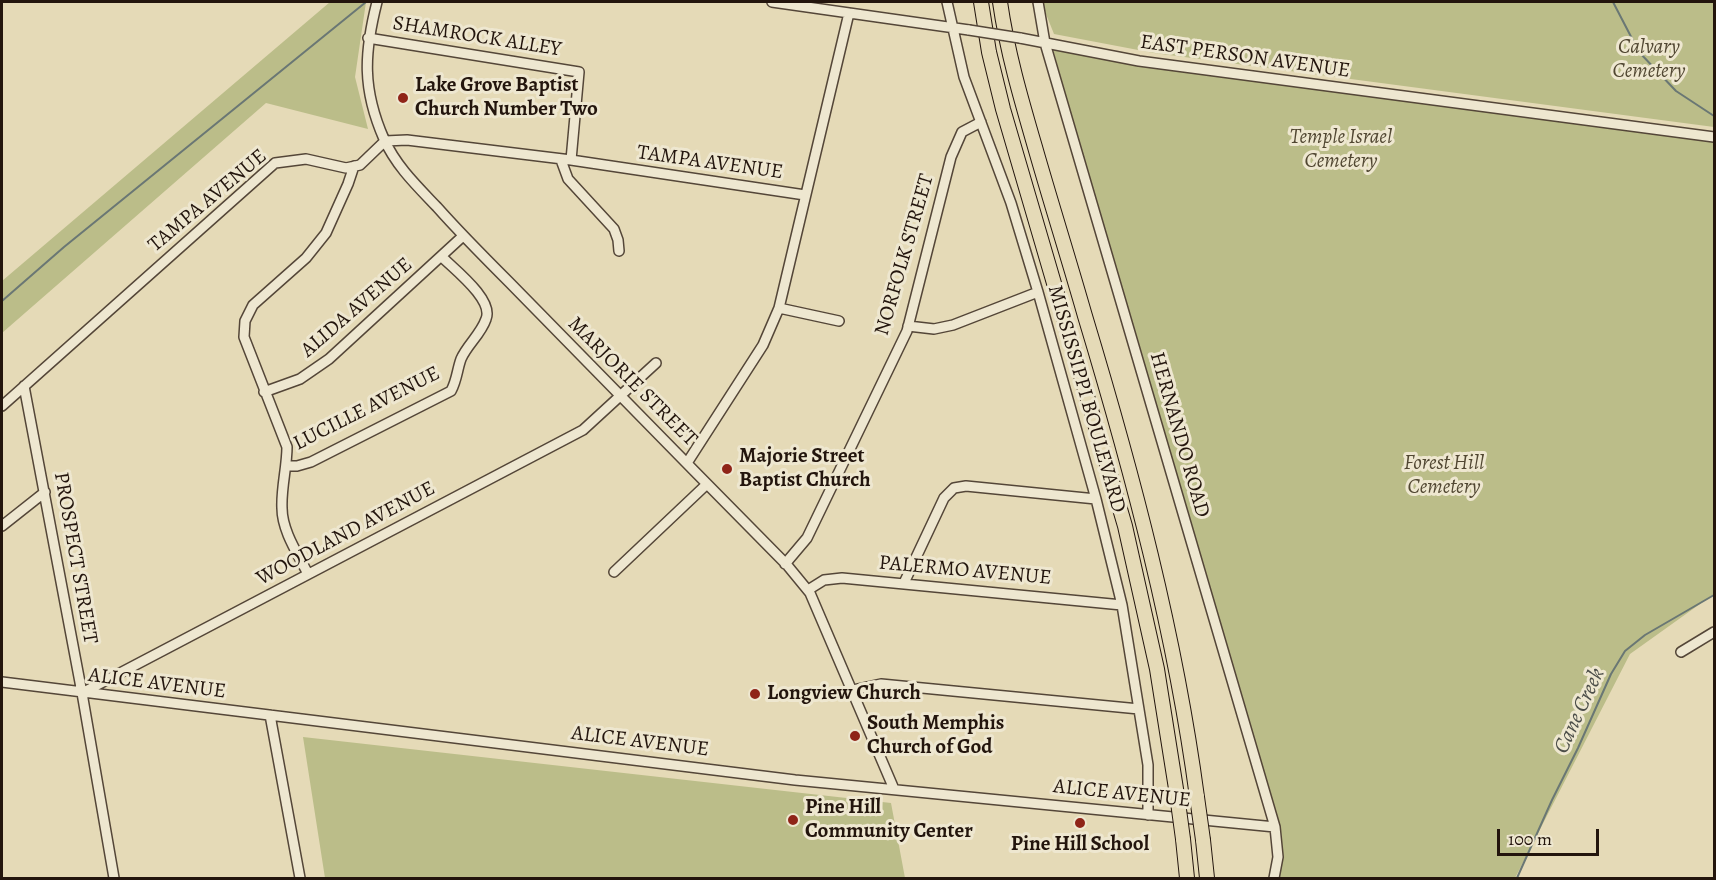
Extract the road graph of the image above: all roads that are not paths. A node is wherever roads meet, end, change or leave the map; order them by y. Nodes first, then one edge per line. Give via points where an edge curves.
1 (377, 2) edge
2 (772, 2) edge
3 (785, 2) edge
4 (947, 2) edge
5 (981, 2) edge
6 (1000, 2) edge
7 (1038, 2) edge
8 (849, 13) junction
9 (952, 27) junction
10 (368, 38) junction
11 (1045, 43) junction
12 (981, 122) junction
13 (1714, 137) edge
14 (385, 141) junction
15 (566, 160) junction
16 (354, 166) junction
17 (805, 195) junction
18 (464, 236) junction
19 (619, 251) dead end
20 (442, 257) junction
21 (1038, 292) junction
22 (779, 308) junction
23 (839, 321) dead end
24 (908, 326) junction
25 (656, 363) dead end
26 (24, 386) junction
27 (264, 393) junction
28 (620, 396) junction
29 (2, 406) edge
30 (687, 463) junction
31 (287, 466) junction
32 (707, 484) junction
33 (45, 492) junction
34 (1096, 499) junction
35 (2, 526) edge
36 (785, 564) junction
37 (614, 572) dead end
38 (308, 574) junction
39 (904, 583) junction
40 (808, 590) junction
41 (1122, 605) junction
42 (1714, 632) edge
43 (1681, 652) dead end
44 (2, 682) edge
45 (853, 690) junction
46 (82, 693) junction
47 (1139, 709) junction
48 (270, 716) junction
49 (894, 789) junction
50 (1148, 815) junction
51 (1275, 827) junction
52 (114, 879) edge
53 (300, 879) edge
54 (1186, 879) edge
55 (1208, 879) edge
56 (1274, 879) edge

1 - 10 street, MARJORIE STREET
2 - 3 street, EAST PERSON AVENUE
3 - 8 street, EAST PERSON AVENUE
4 - 9 street, MISSISSIPPI BOULEVARD
5 - 54 highway, bridge via 1000,98 1125,526 1157,669
6 - 55 highway, bridge via 1025,113 1144,521 1180,684
7 - 11 street, HERNANDO ROAD
8 - 9 street, EAST PERSON AVENUE
8 - 17 street
9 - 11 street, EAST PERSON AVENUE, bridge
9 - 12 street, MISSISSIPPI BOULEVARD
10 - 14 street, MARJORIE STREET via 369,90
10 - 15 street, SHAMROCK ALLEY via 579,72
11 - 13 street, EAST PERSON AVENUE via 1140,61
11 - 51 street, HERNANDO ROAD
12 - 21 street, MISSISSIPPI BOULEVARD via 1011,202
12 - 24 street, NORFOLK STREET via 962,132 951,157
14 - 15 street, TAMPA AVENUE via 406,140
14 - 16 street
14 - 18 street, MARJORIE STREET via 402,170
15 - 17 street, TAMPA AVENUE
15 - 19 street via 568,179 614,229
16 - 26 street, TAMPA AVENUE via 346,168 306,159 275,163
16 - 27 street via 326,233 306,258 253,305 245,321 244,337
17 - 22 street
18 - 20 street, ALIDA AVENUE
18 - 28 street, MARJORIE STREET
20 - 27 street, ALIDA AVENUE via 329,359 300,379
20 - 31 street, LUCILLE AVENUE via 479,294 488,312 461,360 451,391 311,462
21 - 24 street via 953,325 934,329
21 - 34 street, MISSISSIPPI BOULEVARD
22 - 23 street
22 - 30 street via 763,345
24 - 36 street, NORFOLK STREET via 807,538
25 - 28 street, WOODLAND AVENUE
26 - 29 street
26 - 33 street, PROSPECT STREET
27 - 31 street via 287,447
28 - 30 street, MARJORIE STREET
28 - 38 street, WOODLAND AVENUE via 584,430
30 - 32 street, MARJORIE STREET
31 - 38 street via 282,509 286,528
32 - 36 street, MARJORIE STREET
32 - 37 street
33 - 35 street
33 - 46 street, PROSPECT STREET
34 - 39 street via 954,488 944,498
34 - 41 street, MISSISSIPPI BOULEVARD
36 - 40 street, MARJORIE STREET
38 - 46 street, WOODLAND AVENUE
39 - 40 street, PALERMO AVENUE via 832,578
39 - 41 street, PALERMO AVENUE
40 - 45 street, MARJORIE STREET
41 - 47 street, MISSISSIPPI BOULEVARD
42 - 43 street
44 - 46 street, ALICE AVENUE
45 - 47 street via 881,684
45 - 49 street, MARJORIE STREET
46 - 48 street, ALICE AVENUE
46 - 52 street, PROSPECT STREET
47 - 50 street, MISSISSIPPI BOULEVARD via 1148,765
48 - 49 street, ALICE AVENUE
48 - 53 street
49 - 50 street, ALICE AVENUE
50 - 51 street, ALICE AVENUE
51 - 56 street, HERNANDO ROAD via 1278,857

